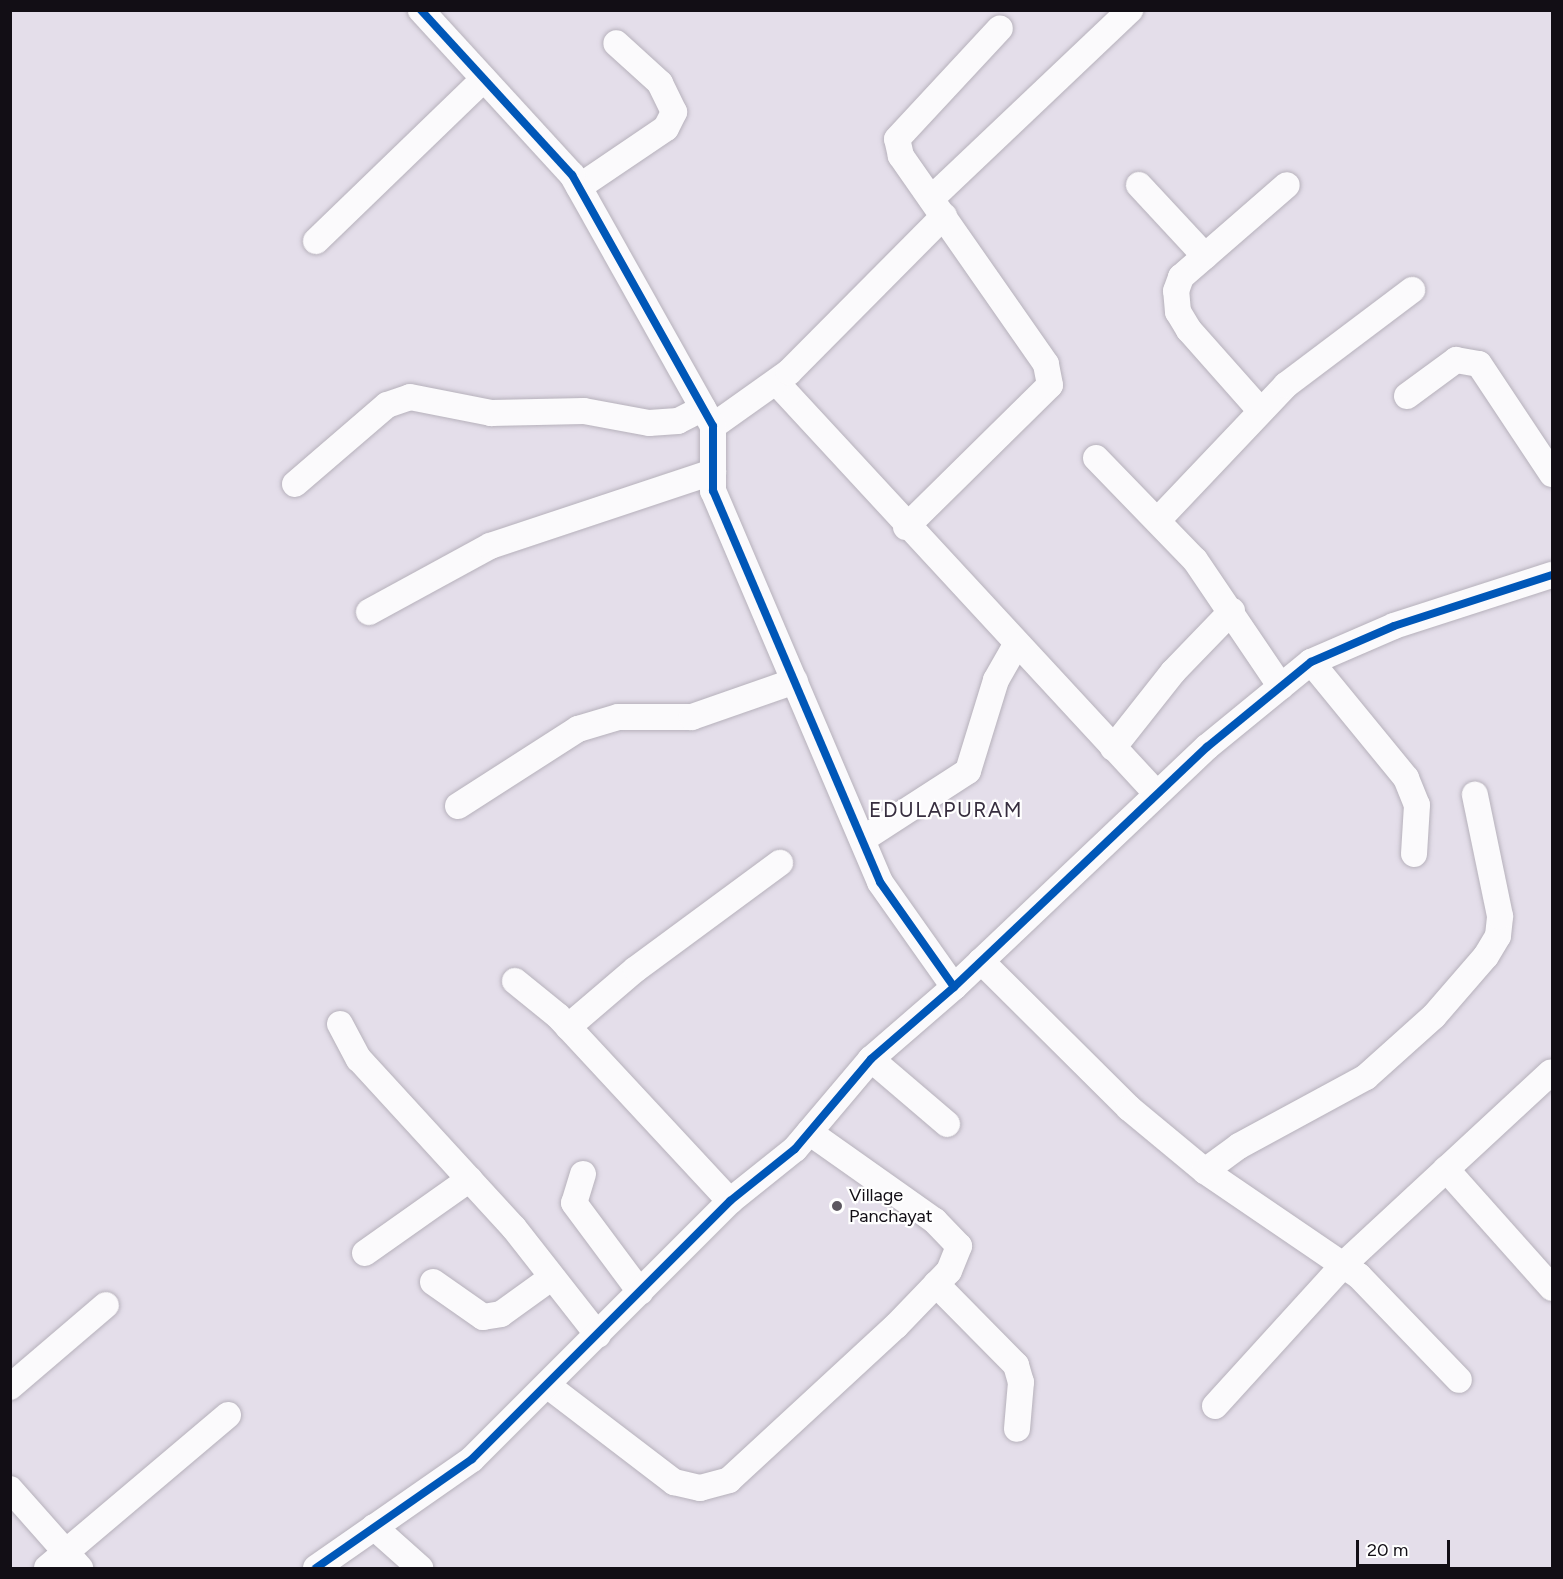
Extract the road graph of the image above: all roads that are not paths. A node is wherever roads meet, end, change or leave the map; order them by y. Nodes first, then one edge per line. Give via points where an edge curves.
1 (421, 10) edge
2 (1130, 10) edge
3 (1000, 28) dead end
4 (616, 43) dead end
5 (484, 79) junction
6 (1139, 185) dead end
7 (1287, 185) dead end
8 (579, 187) junction
9 (938, 206) junction
10 (316, 241) dead end
11 (1205, 256) junction
12 (1412, 290) dead end
13 (776, 382) junction
14 (1407, 396) dead end
15 (1260, 410) junction
16 (708, 417) junction
17 (1096, 458) dead end
18 (713, 472) junction
19 (1552, 474) edge
20 (295, 484) dead end
21 (1158, 520) junction
22 (906, 527) junction
23 (1551, 579) edge
24 (1232, 611) junction
25 (369, 612) dead end
26 (1016, 645) junction
27 (1311, 662) junction
28 (795, 681) junction
29 (1281, 687) junction
30 (1113, 748) junction
31 (1157, 794) junction
32 (1475, 795) dead end
33 (458, 806) dead end
34 (863, 839) junction
35 (1414, 854) dead end
36 (780, 863) dead end
37 (981, 961) junction
38 (515, 981) dead end
39 (954, 987) junction
40 (340, 1024) dead end
41 (568, 1027) junction
42 (871, 1059) junction
43 (1551, 1072) edge
44 (947, 1124) dead end
45 (809, 1132) junction
46 (1446, 1169) junction
47 (1206, 1171) junction
48 (583, 1174) dead end
49 (470, 1179) junction
50 (730, 1201) junction
51 (365, 1253) dead end
52 (1344, 1264) junction
53 (551, 1278) junction
54 (433, 1282) dead end
55 (936, 1284) junction
56 (1552, 1288) edge
57 (640, 1292) junction
58 (106, 1305) dead end
59 (598, 1335) junction
60 (1460, 1380) dead end
61 (547, 1385) junction
62 (10, 1387) edge
63 (1215, 1406) dead end
64 (228, 1415) dead end
65 (1017, 1429) dead end
66 (10, 1489) edge
67 (374, 1527) junction
68 (64, 1563) edge
69 (316, 1569) edge
70 (420, 1569) edge

1 - 5 street
2 - 9 street
3 - 9 street via 897,139 901,156
4 - 8 street via 660,83 674,112 666,128
5 - 8 street
5 - 10 street
6 - 11 street
7 - 11 street
8 - 16 street
9 - 13 street
9 - 22 street via 1046,364 1050,385
11 - 15 street via 1181,277 1178,312
12 - 15 street via 1341,340
13 - 16 street
13 - 22 street
14 - 19 street via 1456,360 1479,364
15 - 21 street
16 - 18 street
16 - 20 street via 649,423 584,411 491,413 410,397 387,405
17 - 21 street
18 - 25 street via 490,546
18 - 28 street via 713,490
21 - 24 street
22 - 26 street
23 - 27 street via 1394,626
24 - 29 street
24 - 30 street via 1173,672
26 - 30 street
26 - 34 street via 996,680 968,771
27 - 29 street
27 - 35 street via 1407,778 1417,805
28 - 33 street via 692,717 618,717 578,729
28 - 34 street
29 - 31 street
30 - 31 street
31 - 37 street
32 - 47 street via 1500,916 1498,936 1486,956 1434,1017 1366,1077 1239,1146
34 - 39 street via 880,882
36 - 41 street via 636,969
37 - 39 street
37 - 47 street via 1129,1108
38 - 41 street
39 - 42 street
40 - 49 street via 359,1059
41 - 50 street
42 - 44 street
42 - 45 street
43 - 46 street
45 - 50 street
45 - 55 street via 952,1234 959,1246 956,1259
46 - 52 street
46 - 56 street
47 - 52 street
48 - 57 street via 574,1203
49 - 51 street
49 - 53 street
50 - 57 street
52 - 60 street via 1383,1297
52 - 63 street
53 - 54 street via 501,1314 483,1317
53 - 59 street
55 - 61 street via 729,1480 700,1488 674,1482
55 - 65 street via 1016,1365 1021,1382
57 - 59 street
58 - 62 street
59 - 61 street
61 - 67 street via 472,1460
64 - 68 street
66 - 68 street
67 - 69 street
67 - 70 street

